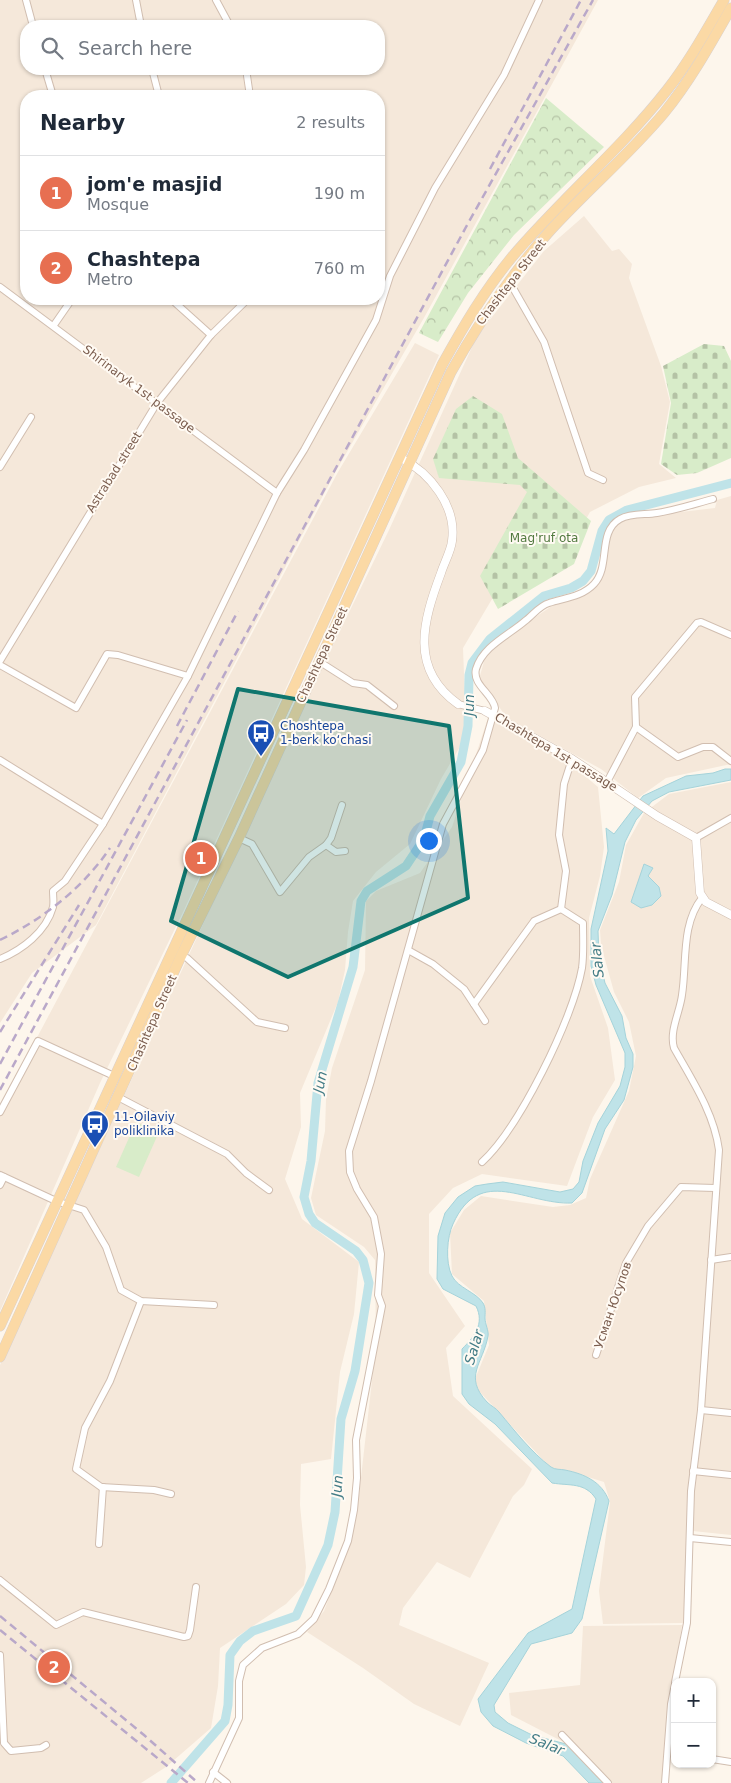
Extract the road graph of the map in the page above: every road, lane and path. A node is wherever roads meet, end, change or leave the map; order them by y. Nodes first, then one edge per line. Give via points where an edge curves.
1 (26, 0) edge
2 (136, 0) edge
3 (216, 0) edge
4 (539, 0) edge
5 (724, 0) edge
6 (731, 8) edge
7 (31, 20) edge
8 (140, 20) edge
9 (227, 20) edge
10 (47, 75) edge
11 (154, 75) edge
12 (247, 75) edge
13 (51, 90) edge
14 (157, 90) edge
15 (249, 90) edge
16 (509, 281) junction
17 (0, 287) edge
18 (385, 288) edge
19 (20, 301) edge
20 (26, 305) edge
21 (68, 305) edge
22 (178, 305) edge
23 (242, 305) edge
24 (379, 305) edge
25 (54, 325) junction
26 (211, 335) junction
27 (157, 403) junction
28 (31, 417) dead end
29 (405, 460) junction
30 (0, 467) edge
31 (603, 480) dead end
32 (277, 494) junction
33 (712, 499) dead end
34 (366, 534) junction
35 (377, 537) junction
36 (731, 635) edge
37 (0, 661) edge
38 (320, 662) junction
39 (0, 665) edge
40 (188, 676) junction
41 (458, 704) joint
42 (394, 706) dead end
43 (485, 711) joint
44 (493, 714) junction
45 (636, 727) junction
46 (572, 759) junction
47 (0, 760) edge
48 (731, 761) edge
49 (607, 782) junction
50 (342, 805) dead end
51 (731, 818) edge
52 (103, 824) junction
53 (239, 838) junction
54 (696, 838) junction
55 (326, 845) junction
56 (345, 851) dead end
57 (702, 898) junction
58 (561, 909) junction
59 (731, 914) edge
60 (408, 950) junction
61 (181, 956) junction
62 (0, 959) edge
63 (474, 1004) junction
64 (485, 1021) dead end
65 (285, 1028) dead end
66 (114, 1076) junction
67 (118, 1097) junction
68 (0, 1112) edge
69 (482, 1162) dead end
70 (2, 1176) edge
71 (0, 1185) edge
72 (716, 1188) junction
73 (269, 1190) dead end
74 (56, 1201) junction
75 (70, 1204) junction
76 (731, 1257) edge
77 (711, 1260) junction
78 (141, 1301) junction
79 (214, 1305) dead end
80 (0, 1326) edge
81 (596, 1355) dead end
82 (0, 1357) edge
83 (701, 1410) junction
84 (731, 1413) edge
85 (693, 1471) junction
86 (731, 1475) edge
87 (103, 1487) junction
88 (171, 1494) dead end
89 (690, 1538) junction
90 (731, 1542) edge
91 (99, 1544) dead end
92 (0, 1580) edge
93 (196, 1587) dead end
94 (0, 1654) edge
95 (676, 1678) edge
96 (562, 1735) dead end
97 (46, 1745) dead end
98 (671, 1753) edge
99 (716, 1760) edge
100 (731, 1762) edge
101 (214, 1772) junction
102 (209, 1783) edge
103 (227, 1783) edge
104 (608, 1783) edge
105 (665, 1783) edge

1 - 7 street
2 - 8 street
3 - 9 street
4 - 18 street via 504,75 435,188
5 - 29 main road, Chashtepa Street via 682,71 658,102 621,145 540,225 481,297 442,365
6 - 16 main road, Chashtepa Street via 693,74 663,114 549,233
10 - 13 street
11 - 14 street
12 - 15 street
16 - 29 main road, Chashtepa Street via 477,324
16 - 31 street via 544,342 588,473
17 - 19 street, Shirinaryk 1st passage
20 - 25 street, Shirinaryk 1st passage
21 - 25 street
22 - 26 street
23 - 26 street, Astrabad street
24 - 32 street via 376,320
25 - 27 street, Shirinaryk 1st passage
26 - 27 street, Astrabad street
27 - 32 street, Shirinaryk 1st passage
27 - 37 street, Astrabad street
28 - 30 street
29 - 34 main road, Chashtepa Street
29 - 35 main road, Chashtepa Street
29 - 41 street, Chashtepa 1st passage via 432,482 448,509 452,526 452,542 429,605 423,644 433,677 447,696
32 - 40 street
33 - 44 street via 663,512 628,516 612,526 608,532 601,574 595,583 575,596 547,604 498,641 476,668 476,678 494,702
34 - 35 main road
34 - 66 main road, Chashtepa Street
35 - 38 main road, Chashtepa Street
36 - 45 street via 697,623 635,697
38 - 42 street via 353,683 367,685
38 - 53 main road, Chashtepa Street
39 - 40 street via 76,708 107,654
40 - 52 street
41 - 43 street, Chashtepa 1st passage
43 - 44 street, Chashtepa 1st passage
44 - 46 street, Chashtepa 1st passage
44 - 60 street via 483,750 444,824
45 - 48 street via 678,757 703,747 713,747
45 - 49 street
46 - 49 street, Chashtepa 1st passage
46 - 58 street via 564,784 559,835 566,871
47 - 52 street
49 - 54 street, Chashtepa 1st passage
50 - 55 street
51 - 54 street
52 - 62 street via 65,882 53,891 53,907 35,936 24,947
53 - 55 street via 252,844 280,892 309,856
53 - 61 main road, Chashtepa Street
54 - 57 street
55 - 56 street via 336,852
57 - 59 street
57 - 72 street via 695,908 687,938 682,996 672,1042 704,1103 718,1139
58 - 63 street via 534,922
58 - 69 street via 583,923 582,968 568,1013 556,1044 507,1134
60 - 63 street via 433,964 464,989
60 - 101 street via 348,1151 356,1189 374,1217 381,1254 378,1295 382,1306 356,1440 357,1478 348,1541 314,1619 298,1634 262,1648 243,1665 239,1681 239,1718
61 - 65 street via 194,963 257,1022
61 - 67 main road, Chashtepa Street
63 - 64 street
66 - 68 street via 38,1041
66 - 74 main road, Chashtepa Street
67 - 73 street via 227,1154
67 - 75 main road, Chashtepa Street
70 - 71 street
70 - 74 street
72 - 77 street
72 - 81 street, Усман Юсупов via 681,1187 648,1226 626,1263
74 - 75 street
74 - 80 main road, Chashtepa Street
75 - 78 street via 84,1210 106,1247 121,1290
75 - 82 main road, Chashtepa Street
76 - 77 street
77 - 83 street
78 - 79 street
78 - 87 street via 110,1381 85,1428 76,1468
83 - 84 street
83 - 85 street
85 - 86 street
85 - 89 street
87 - 88 street
87 - 91 street
89 - 90 street
89 - 95 street via 687,1623
92 - 93 street via 56,1625 83,1612 184,1637 190,1630
94 - 97 street via 4,1743 11,1751
96 - 104 street
98 - 105 street
99 - 100 street
101 - 102 street
101 - 103 street

